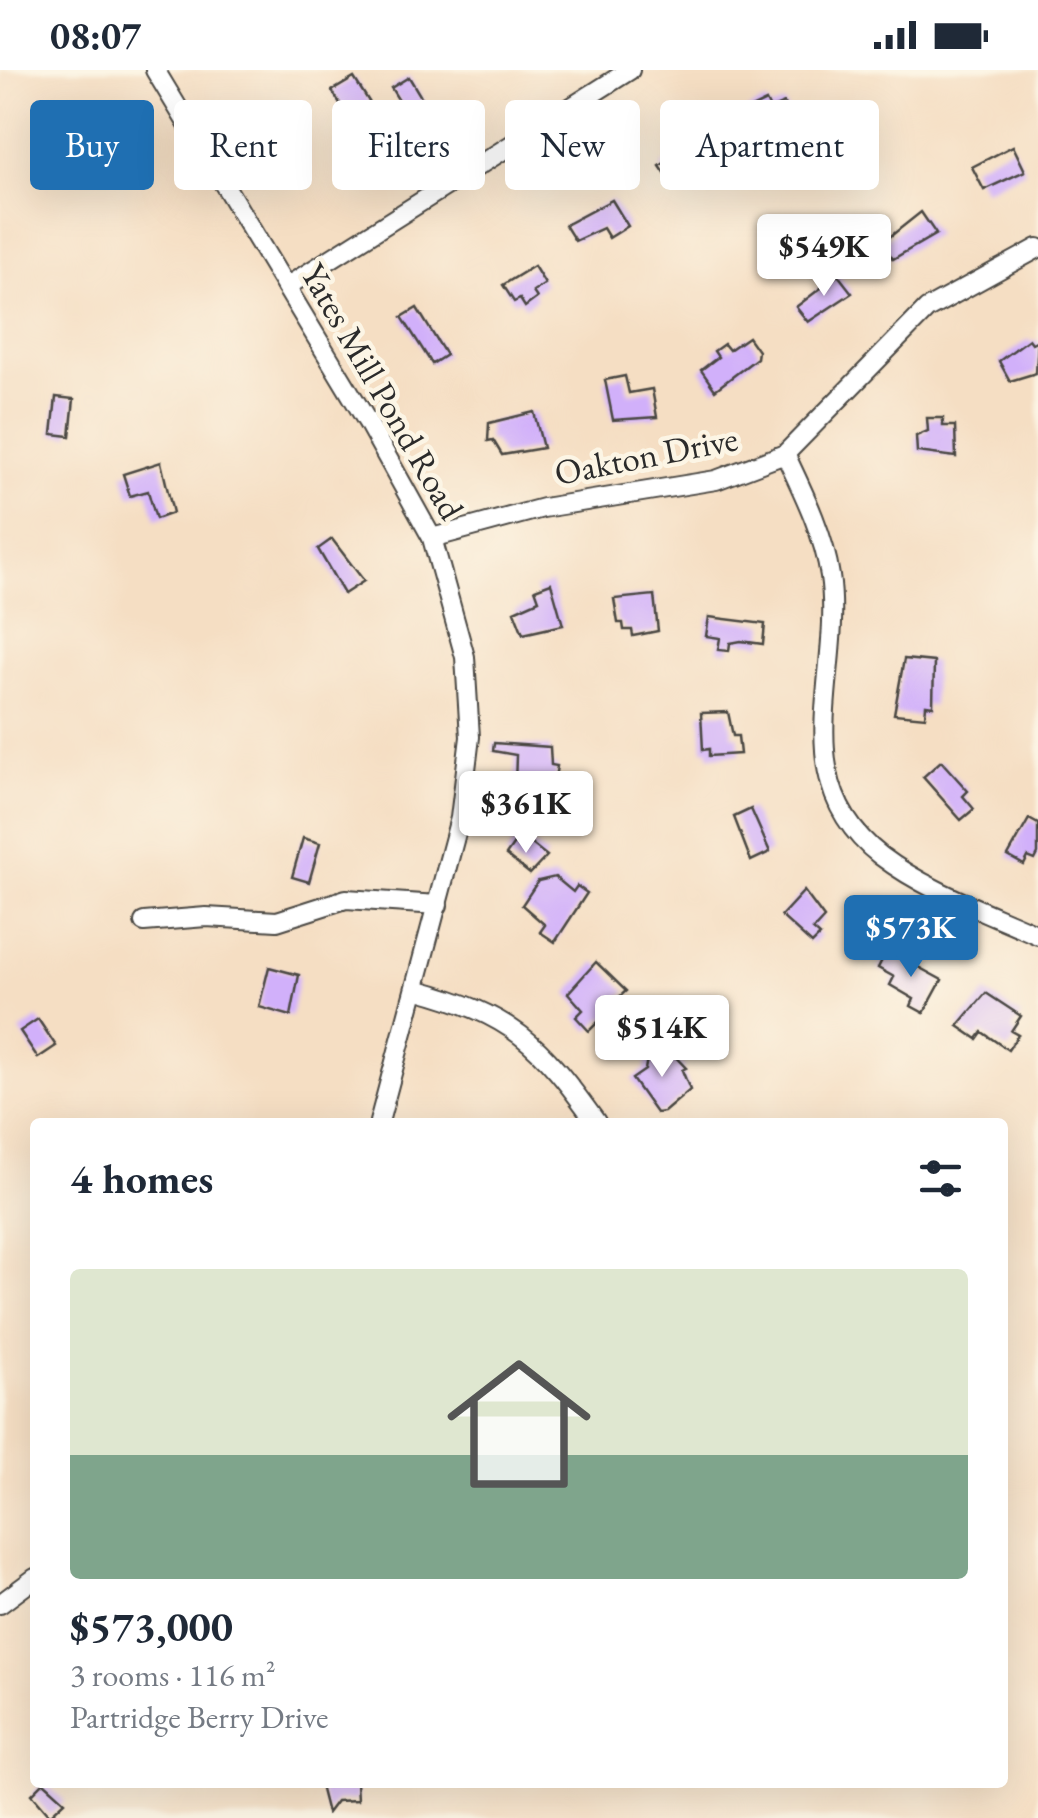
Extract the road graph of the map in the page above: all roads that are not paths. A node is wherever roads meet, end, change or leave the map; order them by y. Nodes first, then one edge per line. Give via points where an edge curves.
1 (156, 70) edge
2 (630, 70) edge
3 (1038, 248) edge
4 (286, 287) junction
5 (786, 454) junction
6 (432, 538) junction
7 (438, 904) junction
8 (144, 922) dead end
9 (1038, 934) edge
10 (415, 989) junction
11 (380, 1118) edge
12 (593, 1118) edge
13 (30, 1582) edge
14 (0, 1604) edge

1 - 4 street, Yates Mill Pond Road
2 - 4 street
3 - 5 street, Oakton Drive via 927,308
4 - 6 street, Yates Mill Pond Road
5 - 6 street, Oakton Drive via 716,480 543,508
5 - 9 street via 830,572 822,750 844,810 877,853 913,878
6 - 7 street, Yates Mill Pond Road via 465,657 470,737 460,818
7 - 8 street via 346,900 278,921
7 - 10 street, Yates Mill Pond Road
10 - 11 street, Yates Mill Pond Road
10 - 12 street via 470,1004 508,1024 554,1066
13 - 14 street

